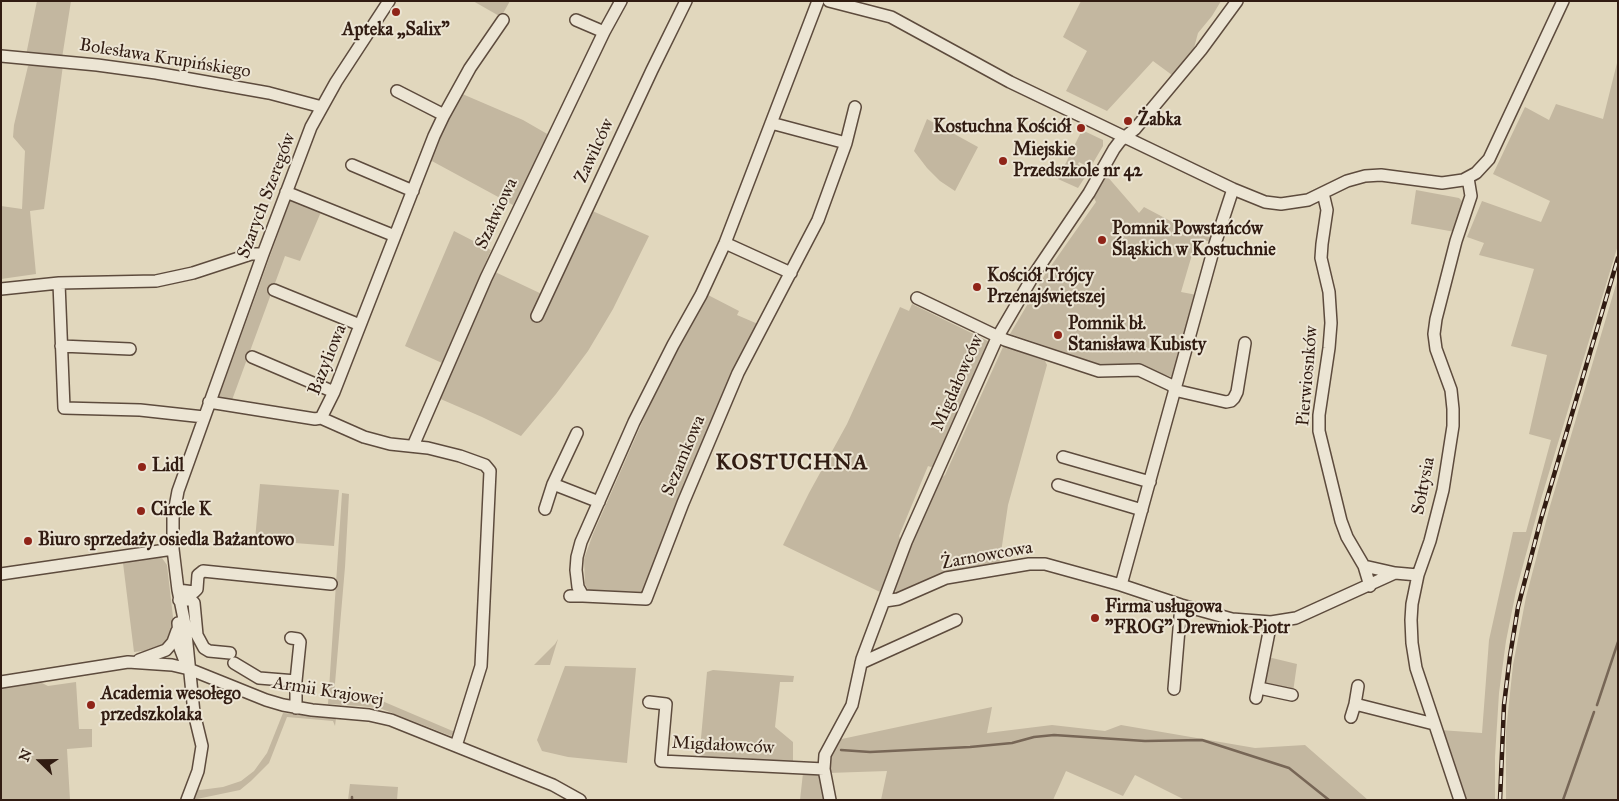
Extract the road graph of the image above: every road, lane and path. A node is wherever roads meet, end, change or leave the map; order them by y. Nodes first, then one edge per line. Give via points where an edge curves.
1 (390, 1) edge
2 (621, 1) edge
3 (686, 1) edge
4 (818, 1) edge
5 (829, 1) edge
6 (1237, 1) edge
7 (1563, 1) edge
8 (503, 20) dead end
9 (576, 20) dead end
10 (604, 32) junction
11 (1, 56) edge
12 (397, 91) dead end
13 (855, 106) dead end
14 (322, 107) junction
15 (444, 115) junction
16 (772, 123) junction
17 (1125, 137) junction
18 (846, 143) junction
19 (352, 165) dead end
20 (1468, 178) junction
21 (1233, 189) junction
22 (286, 192) junction
23 (413, 192) junction
24 (1323, 192) junction
25 (395, 236) junction
26 (725, 243) junction
27 (263, 254) junction
28 (791, 273) junction
29 (58, 283) junction
30 (1, 289) edge
31 (274, 290) dead end
32 (917, 298) dead end
33 (537, 316) dead end
34 (360, 325) junction
35 (997, 338) junction
36 (1246, 343) dead end
37 (61, 346) junction
38 (130, 349) dead end
39 (252, 357) dead end
40 (1175, 389) junction
41 (334, 392) junction
42 (210, 402) junction
43 (204, 417) junction
44 (321, 418) junction
45 (577, 432) dead end
46 (413, 446) junction
47 (1063, 457) dead end
48 (1150, 482) junction
49 (554, 484) junction
50 (1058, 484) dead end
51 (599, 502) junction
52 (545, 509) dead end
53 (1142, 510) junction
54 (172, 549) junction
55 (1364, 566) junction
56 (1395, 573) junction
57 (1, 574) edge
58 (1418, 575) junction
59 (331, 584) dead end
60 (1121, 585) junction
61 (1370, 586) junction
62 (570, 596) dead end
63 (583, 596) junction
64 (179, 598) junction
65 (886, 601) junction
66 (1181, 605) junction
67 (956, 620) dead end
68 (1271, 622) junction
69 (178, 627) junction
70 (291, 638) dead end
71 (135, 662) junction
72 (861, 663) junction
73 (189, 669) junction
74 (296, 681) junction
75 (1, 682) edge
76 (1358, 686) dead end
77 (1174, 689) dead end
78 (1292, 694) dead end
79 (649, 702) dead end
80 (1355, 704) junction
81 (296, 708) junction
82 (1351, 717) dead end
83 (1434, 724) junction
84 (456, 746) junction
85 (824, 769) junction
86 (187, 800) edge
87 (580, 800) edge
88 (830, 800) edge
89 (1460, 800) edge

1 - 14 street, Szarych Szeregów
2 - 10 street, Szałwiowa
3 - 33 street, Zawilców
4 - 16 street
5 - 17 street via 890,17 1010,82
6 - 17 street, Migdałowców via 1201,50 1135,130
7 - 20 street via 1490,159
8 - 15 street, Bazyliowa
9 - 10 street
10 - 46 street, Szałwiowa via 486,278
11 - 14 street, Bolesława Krupińskiego via 156,73 269,93
12 - 15 street
13 - 18 street, Sezamkowa
14 - 22 street, Szarych Szeregów
15 - 23 street, Bazyliowa
16 - 18 street
16 - 26 street
17 - 21 street
17 - 35 street, Migdałowców via 1035,273
18 - 28 street, Sezamkowa via 818,220
19 - 23 street
20 - 24 street via 1442,183 1373,175 1347,181
20 - 58 street, Sołtysia via 1471,196 1456,241 1434,334 1451,390 1452,426 1443,490
21 - 24 street via 1265,202 1281,204 1308,200
21 - 40 street
22 - 25 street
22 - 27 street, Szarych Szeregów
23 - 25 street, Bazyliowa
24 - 55 street, Pierwiosnków via 1327,210 1321,258 1329,292 1331,323 1319,430 1341,521
25 - 34 street, Bazyliowa
26 - 28 street
26 - 51 street via 702,296 634,422
27 - 29 street via 251,254 156,281
27 - 42 street, Szarych Szeregów
28 - 63 street, Sezamkowa via 738,374 646,599
29 - 30 street
29 - 37 street
31 - 34 street
32 - 35 street
34 - 41 street, Bazyliowa
35 - 40 street via 1099,371 1139,370
35 - 65 street, Migdałowców via 906,542
36 - 40 street via 1236,392 1231,401
37 - 38 street
37 - 43 street via 64,408 140,410
39 - 41 street
40 - 48 street
41 - 44 street, Bazyliowa
42 - 43 street, Szarych Szeregów
42 - 44 street, Bazyliowa
43 - 54 street, Szarych Szeregów via 178,491
44 - 46 street via 364,437
45 - 49 street
46 - 84 street via 460,456 485,465 490,471 481,666
47 - 48 street
48 - 53 street
49 - 51 street
49 - 52 street
50 - 53 street
51 - 63 street via 577,557 578,586
53 - 60 street
54 - 57 street
54 - 64 street, Szarych Szeregów
55 - 56 street
55 - 61 street, Pierwiosnków
56 - 58 street
56 - 61 street, Żarnowcowa
58 - 83 street, Sołtysia via 1412,604 1412,643 1416,668
59 - 64 street via 203,571 198,575 197,589
60 - 65 street, Żarnowcowa via 1045,564 1029,564 946,578
60 - 66 street, Żarnowcowa
61 - 68 street, Żarnowcowa via 1296,618
62 - 63 street, Sezamkowa
64 - 69 street, Szarych Szeregów
64 - 73 street, Szarych Szeregów
64 - 74 street via 194,603 197,635 204,648 232,658 258,678
65 - 72 street, Migdałowców
66 - 68 street, Żarnowcowa via 1232,619
66 - 77 street
67 - 72 street
68 - 78 street via 1258,693
69 - 71 street, Szarych Szeregów via 173,642 166,650
69 - 73 street, Szarych Szeregów via 180,648
70 - 74 street via 300,642
71 - 73 street, Armii Krajowej
71 - 75 street, Armii Krajowej
72 - 85 street, Migdałowców via 854,700 825,755
73 - 81 street, Armii Krajowej via 266,700
73 - 86 street via 202,746 198,771
74 - 81 street
76 - 80 street
79 - 85 street, Migdałowców via 666,704 662,761
80 - 82 street
80 - 83 street
81 - 84 street, Armii Krajowej via 383,717
83 - 89 street, Sołtysia
84 - 87 street, Armii Krajowej via 553,785
85 - 88 street, Migdałowców

